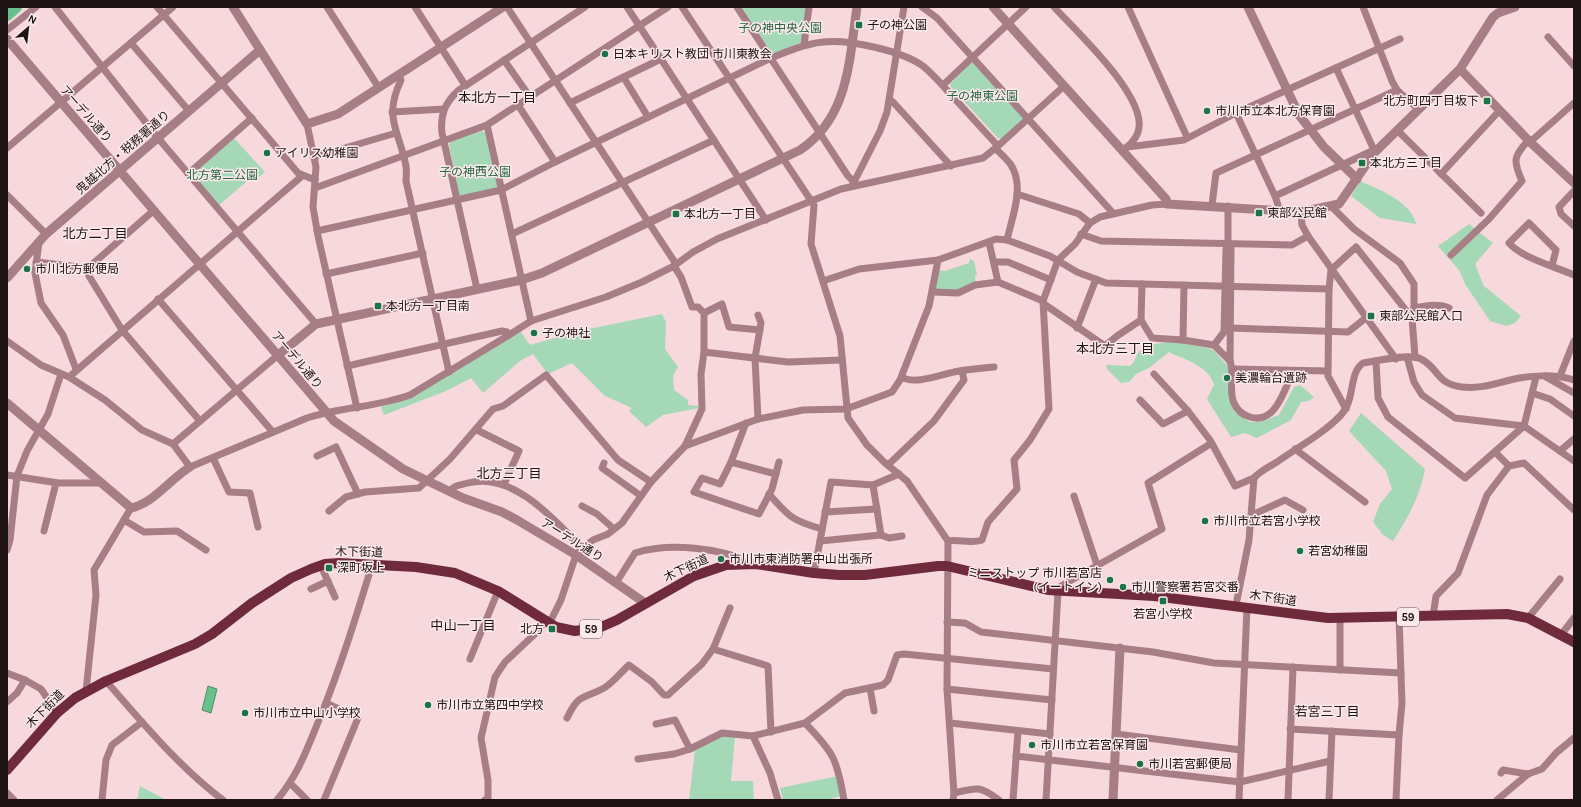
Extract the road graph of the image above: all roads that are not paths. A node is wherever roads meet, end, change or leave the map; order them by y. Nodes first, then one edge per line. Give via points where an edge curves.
1 (36, 7) edge
2 (54, 7) edge
3 (157, 7) edge
4 (173, 7) edge
5 (233, 7) edge
6 (328, 7) edge
7 (416, 7) edge
8 (503, 7) edge
9 (507, 7) edge
10 (585, 7) edge
11 (626, 7) edge
12 (668, 7) edge
13 (682, 7) edge
14 (737, 7) edge
15 (809, 7) edge
16 (857, 7) edge
17 (904, 7) edge
18 (922, 7) edge
19 (993, 7) edge
20 (1026, 7) edge
21 (1054, 7) edge
22 (1128, 7) edge
23 (1248, 7) edge
24 (1363, 7) edge
25 (1515, 7) edge
26 (164, 15) junction
27 (1008, 24) junction
28 (639, 26) junction
29 (7, 30) edge
30 (1548, 37) dead end
31 (7, 39) edge
32 (1400, 39) dead end
33 (131, 43) junction
34 (530, 43) junction
35 (851, 44) junction
36 (804, 45) junction
37 (441, 48) junction
38 (1379, 49) junction
39 (260, 50) junction
40 (897, 53) junction
41 (973, 57) junction
42 (771, 58) junction
43 (661, 59) junction
44 (504, 60) junction
45 (1574, 66) edge
46 (1336, 68) junction
47 (102, 69) junction
48 (1460, 69) junction
49 (399, 76) junction
50 (624, 78) junction
51 (729, 79) junction
52 (556, 81) junction
53 (222, 83) junction
54 (465, 85) junction
55 (943, 85) junction
56 (1064, 86) junction
57 (380, 88) junction
58 (1286, 90) junction
59 (1397, 90) junction
60 (530, 97) junction
61 (686, 99) junction
62 (890, 100) junction
63 (61, 103) junction
64 (570, 103) junction
65 (1574, 103) edge
66 (518, 105) junction
67 (444, 109) junction
68 (1356, 109) junction
69 (1418, 109) junction
70 (1500, 110) junction
71 (189, 111) junction
72 (392, 112) junction
73 (1236, 113) junction
74 (648, 117) junction
75 (252, 118) junction
76 (1029, 119) junction
77 (307, 124) junction
78 (487, 125) junction
79 (1310, 130) junction
80 (1397, 130) junction
81 (396, 133) junction
82 (821, 133) junction
83 (1187, 137) junction
84 (158, 138) junction
85 (444, 140) junction
86 (714, 140) junction
87 (1530, 141) junction
88 (596, 142) junction
89 (997, 147) junction
90 (7, 148) edge
91 (1125, 149) junction
92 (1375, 151) junction
93 (403, 155) junction
94 (1256, 155) junction
95 (314, 157) junction
96 (782, 159) junction
97 (555, 162) junction
98 (1341, 165) junction
99 (951, 166) junction
100 (119, 171) junction
101 (188, 174) junction
102 (1441, 174) junction
103 (302, 176) junction
104 (740, 179) junction
105 (1357, 179) junction
106 (315, 180) junction
107 (623, 182) junction
108 (853, 183) junction
109 (1574, 183) edge
110 (315, 188) junction
111 (501, 190) junction
112 (1574, 191) edge
113 (1017, 194) junction
114 (7, 195) edge
115 (1275, 196) junction
116 (458, 200) junction
117 (811, 201) junction
118 (1167, 204) junction
119 (1212, 206) junction
120 (1228, 206) junction
121 (1332, 207) junction
122 (413, 209) junction
123 (153, 211) junction
124 (1280, 211) junction
125 (1301, 212) junction
126 (1113, 213) junction
127 (1481, 213) dead end
128 (766, 220) junction
129 (649, 222) junction
130 (1090, 223) junction
131 (1574, 226) edge
132 (317, 231) junction
133 (237, 232) junction
134 (46, 234) junction
135 (512, 234) junction
136 (1081, 234) junction
137 (1308, 236) junction
138 (1007, 240) junction
139 (40, 241) junction
140 (990, 242) junction
141 (1228, 245) junction
142 (423, 253) junction
143 (1450, 255) dead end
144 (938, 260) junction
145 (1058, 260) junction
146 (36, 262) junction
147 (994, 262) junction
148 (199, 264) junction
149 (675, 265) junction
150 (1552, 266) junction
151 (88, 268) junction
152 (1331, 270) junction
153 (326, 274) junction
154 (1574, 274) edge
155 (7, 277) edge
156 (1096, 279) junction
157 (521, 280) junction
158 (1050, 280) junction
159 (823, 281) junction
160 (998, 282) junction
161 (1142, 284) junction
162 (1184, 285) junction
163 (1229, 286) junction
164 (477, 288) junction
165 (1329, 288) junction
166 (933, 292) junction
167 (432, 298) junction
168 (158, 300) junction
169 (1044, 302) junction
170 (1414, 308) junction
171 (1449, 308) dead end
172 (704, 313) junction
173 (758, 315) dead end
174 (1366, 317) junction
175 (1412, 318) junction
176 (337, 319) junction
177 (1141, 320) junction
178 (531, 321) junction
179 (316, 324) junction
180 (1077, 328) junction
181 (1231, 328) junction
182 (122, 330) junction
183 (760, 330) junction
184 (1328, 331) junction
185 (509, 334) junction
186 (7, 340) edge
187 (1182, 340) junction
188 (442, 343) junction
189 (1574, 343) edge
190 (1214, 345) junction
191 (704, 352) junction
192 (278, 356) junction
193 (1416, 357) junction
194 (755, 358) junction
195 (1407, 358) junction
196 (1396, 359) junction
197 (842, 360) junction
198 (1230, 361) junction
199 (1376, 361) junction
200 (348, 366) junction
201 (994, 367) dead end
202 (1232, 369) junction
203 (76, 370) junction
204 (1293, 370) junction
205 (962, 371) junction
206 (1327, 371) junction
207 (449, 372) junction
208 (61, 374) junction
209 (1154, 374) dead end
210 (1560, 376) junction
211 (69, 377) junction
212 (902, 377) junction
213 (1536, 377) junction
214 (1546, 377) junction
215 (1574, 380) edge
216 (236, 390) junction
217 (1532, 393) junction
218 (1574, 393) edge
219 (1140, 400) dead end
220 (7, 403) edge
221 (357, 408) junction
222 (846, 409) junction
223 (1346, 409) junction
224 (1188, 411) junction
225 (325, 412) junction
226 (1574, 416) edge
227 (758, 419) junction
228 (200, 421) junction
229 (746, 423) junction
230 (1524, 426) junction
231 (40, 430) junction
232 (477, 430) junction
233 (272, 431) junction
234 (1574, 439) edge
235 (173, 444) junction
236 (1210, 444) junction
237 (685, 446) junction
238 (1295, 449) junction
239 (1560, 451) junction
240 (1495, 452) junction
241 (317, 456) dead end
242 (213, 458) junction
243 (731, 462) junction
244 (779, 462) dead end
245 (1574, 462) edge
246 (604, 463) dead end
247 (888, 465) junction
248 (1509, 466) junction
249 (190, 467) junction
250 (7, 474) edge
251 (776, 474) junction
252 (899, 474) junction
253 (17, 476) junction
254 (1254, 478) junction
255 (428, 481) junction
256 (651, 482) junction
257 (56, 483) junction
258 (101, 483) junction
259 (504, 484) junction
260 (873, 485) junction
261 (450, 492) junction
262 (358, 494) junction
263 (769, 494) junction
264 (641, 496) junction
265 (1074, 496) dead end
266 (1365, 502) dead end
267 (582, 506) dead end
268 (131, 508) junction
269 (877, 509) junction
270 (1303, 510) dead end
271 (1574, 510) edge
272 (329, 511) dead end
273 (825, 512) junction
274 (1252, 515) junction
275 (124, 520) junction
276 (258, 526) dead end
277 (822, 529) junction
278 (614, 530) junction
279 (44, 531) dead end
280 (881, 535) junction
281 (902, 536) dead end
282 (9, 539) edge
283 (820, 541) junction
284 (948, 541) junction
285 (582, 548) junction
286 (7, 550) edge
287 (206, 550) dead end
288 (576, 555) junction
289 (372, 564) junction
290 (756, 564) junction
291 (1097, 565) junction
292 (321, 566) junction
293 (947, 566) junction
294 (814, 573) junction
295 (1560, 579) dead end
296 (328, 582) junction
297 (616, 583) junction
298 (311, 589) dead end
299 (498, 591) junction
300 (1058, 592) junction
301 (335, 597) dead end
302 (645, 603) junction
303 (1236, 605) junction
304 (1247, 607) junction
305 (730, 608) dead end
306 (1433, 616) junction
307 (1399, 617) junction
308 (1340, 618) junction
309 (1528, 618) junction
310 (1574, 618) edge
311 (547, 622) junction
312 (947, 622) junction
313 (1561, 635) junction
314 (1055, 640) junction
315 (1574, 642) edge
316 (1120, 648) junction
317 (713, 649) junction
318 (947, 657) junction
319 (470, 659) dead end
320 (1245, 664) junction
321 (1293, 667) junction
322 (1053, 669) junction
323 (1340, 670) junction
324 (7, 673) edge
325 (1402, 673) junction
326 (26, 680) junction
327 (106, 681) junction
328 (870, 688) junction
329 (948, 689) junction
330 (86, 691) junction
331 (1052, 700) junction
332 (7, 702) edge
333 (326, 703) junction
334 (874, 711) dead end
335 (57, 713) junction
336 (567, 718) dead end
337 (142, 722) junction
338 (804, 723) junction
339 (950, 723) junction
340 (656, 724) dead end
341 (1290, 729) junction
342 (1018, 731) junction
343 (1332, 731) junction
344 (771, 732) junction
345 (1050, 734) junction
346 (1116, 734) junction
347 (1399, 735) junction
348 (753, 736) junction
349 (1574, 738) edge
350 (690, 750) junction
351 (1241, 750) junction
352 (1016, 756) junction
353 (638, 759) dead end
354 (1048, 760) junction
355 (1330, 761) junction
356 (1114, 767) junction
357 (7, 770) edge
358 (1289, 771) junction
359 (1501, 773) dead end
360 (1528, 774) junction
361 (1240, 782) junction
362 (290, 784) junction
363 (7, 793) edge
364 (954, 796) edge
365 (14, 800) edge
366 (102, 800) edge
367 (223, 800) edge
368 (277, 800) edge
369 (307, 800) edge
370 (324, 800) edge
371 (485, 800) edge
372 (778, 800) edge
373 (844, 800) edge
374 (1000, 800) edge
375 (1013, 800) edge
376 (1046, 800) edge
377 (1113, 800) edge
378 (1239, 800) edge
379 (1288, 800) edge
380 (1329, 800) edge
381 (1396, 800) edge
382 (1497, 800) edge

1 - 29 street
2 - 47 street
3 - 26 street
4 - 26 street
5 - 39 street
6 - 57 street
7 - 37 street
8 - 37 street
9 - 34 street
10 - 34 street
11 - 28 street
12 - 28 street
13 - 51 street
14 - 42 street
15 - 36 street
16 - 35 street
17 - 40 street
18 - 41 street via 937,18
19 - 27 street
20 - 27 street
21 - 91 street via 1109,67 1126,89 1136,109 1140,126 1138,134
22 - 83 street
23 - 58 street
24 - 38 street
25 - 48 street via 1493,17
26 - 33 street
26 - 53 street
27 - 41 street
27 - 56 street
28 - 43 street
28 - 52 street
30 - 45 street
31 - 63 street, アーデル通り
32 - 38 street
33 - 47 street
33 - 71 street
34 - 44 street
34 - 52 street
35 - 36 street via 823,42
35 - 40 street
35 - 82 street via 840,99 832,118
36 - 42 street
37 - 49 street
37 - 54 street
38 - 46 street
38 - 59 street
39 - 53 street, 鬼越北方・税務署通り
39 - 77 street
40 - 55 street via 923,66
40 - 62 street
41 - 55 street
41 - 76 street
42 - 51 street
42 - 82 street
43 - 50 street
43 - 61 street
44 - 54 street
44 - 60 street
46 - 58 street
46 - 68 street
47 - 63 street
47 - 84 street
48 - 69 street
48 - 70 street
49 - 57 street
49 - 72 street via 401,80 394,96
50 - 64 street
50 - 74 street
51 - 61 street
51 - 96 street
52 - 60 street
52 - 64 street
53 - 71 street, 鬼越北方・税務署通り
53 - 75 street
54 - 67 street via 450,97
55 - 89 street
56 - 76 street
56 - 91 street
57 - 77 street via 338,114
58 - 73 street
58 - 79 street
59 - 68 street
59 - 69 street
60 - 66 street
61 - 74 street
61 - 86 street
62 - 99 street
62 - 108 street via 880,130
63 - 90 street
63 - 100 street, アーデル通り
64 - 88 street
65 - 87 street
66 - 78 street
66 - 97 street
67 - 72 street
67 - 85 street via 441,123
68 - 79 street
68 - 92 street
69 - 80 street
70 - 87 street
70 - 102 street
71 - 84 street, 鬼越北方・税務署通り
72 - 81 street
73 - 83 street
73 - 94 street
74 - 88 street
75 - 101 street
75 - 103 street
76 - 89 street
76 - 126 street
77 - 95 street
78 - 85 street
78 - 111 street
79 - 94 street
79 - 98 street
80 - 92 street
80 - 102 street
81 - 93 street
81 - 95 street
82 - 96 street
82 - 108 street
83 - 91 street via 1184,140
84 - 100 street, 鬼越北方・税務署通り
84 - 101 street
85 - 93 street
85 - 116 street
86 - 104 street
86 - 107 street
87 - 109 street
87 - 143 street via 1517,153 1515,166 1522,181 1489,219
88 - 97 street
88 - 107 street
89 - 99 street via 983,158
89 - 113 street via 1011,166 1016,179
91 - 118 street via 1166,199
92 - 98 street
92 - 105 street
93 - 110 street
93 - 122 street
94 - 115 street
94 - 119 street via 1216,173
95 - 106 street
96 - 104 street
96 - 117 street
97 - 111 street
98 - 105 street
98 - 115 street
99 - 108 street
100 - 123 street, アーデル通り
100 - 134 street, 鬼越北方・税務署通り
101 - 133 street
102 - 127 street
103 - 106 street
103 - 133 street
104 - 128 street
104 - 129 street
105 - 121 street via 1342,201
106 - 110 street
107 - 129 street
107 - 135 street
108 - 117 street
110 - 132 street via 313,206
111 - 116 street
111 - 135 street
112 - 131 street via 1559,207 1561,214
113 - 130 street via 1079,214
113 - 138 street
114 - 134 street
115 - 124 street
116 - 122 street
116 - 164 street
117 - 128 street
117 - 159 street via 814,205 810,244
118 - 119 street
118 - 126 street
119 - 120 street
120 - 124 street
120 - 141 street
121 - 125 street
121 - 170 street via 1354,229 1400,263 1414,284
122 - 132 street
122 - 142 street
123 - 148 street, アーデル通り
123 - 151 street
124 - 125 street
125 - 137 street via 1302,225
126 - 130 street
128 - 149 street via 717,239
129 - 149 street
129 - 157 street via 542,273
130 - 136 street
132 - 153 street
133 - 148 street
133 - 179 street
134 - 139 street, 鬼越北方・税務署通り
135 - 157 street
136 - 141 street via 1101,241
136 - 145 street via 1075,244
137 - 141 street via 1292,246
137 - 152 street
138 - 140 street via 996,239
138 - 145 street
139 - 146 street
139 - 155 street, 鬼越北方・税務署通り
140 - 144 street
140 - 147 street
141 - 163 street via 1231,248
142 - 153 street
142 - 167 street
144 - 159 street via 859,269
144 - 166 street
145 - 156 street via 1077,272
145 - 158 street
146 - 151 street
146 - 203 street via 35,273 41,302 63,335
147 - 158 street via 1008,262
147 - 160 street
148 - 168 street
148 - 192 street, アーデル通り
149 - 172 street via 692,306 698,307
149 - 178 street via 606,297
150 - 150 street via 1556,250 1529,223 1509,243 1515,249
150 - 154 street
151 - 182 street via 89,276
152 - 165 street
152 - 174 street
152 - 175 street via 1356,247
153 - 176 street
156 - 161 street via 1106,283
156 - 180 street
157 - 164 street
157 - 178 street
158 - 169 street
159 - 197 street via 840,336
160 - 166 street via 975,286 958,293
160 - 169 street
161 - 162 street
161 - 177 street
162 - 163 street
162 - 187 street
163 - 165 street
163 - 181 street
163 - 190 street via 1224,332
164 - 167 street
165 - 184 street
166 - 212 street
167 - 176 street
167 - 188 street
168 - 182 street
168 - 216 street
169 - 180 street
169 - 284 street via 1049,409 1014,460 1017,489 988,522 982,540
170 - 171 street via 1435,305
170 - 175 street
172 - 183 street via 722,304 729,327
172 - 191 street
173 - 183 street
174 - 184 street via 1348,332
174 - 196 street
175 - 193 street
176 - 179 street
176 - 200 street
177 - 180 street via 1105,346
177 - 187 street via 1152,338
178 - 185 street
179 - 192 street
181 - 184 street
181 - 198 street
182 - 203 street
182 - 228 street
183 - 194 street
184 - 206 street
185 - 188 street via 502,331
185 - 207 street
186 - 208 street via 41,365
187 - 190 street
188 - 200 street
188 - 207 street
189 - 210 street
190 - 198 street
191 - 194 street
191 - 237 street via 701,374 702,409
192 - 216 street
192 - 225 street, アーデル通り
193 - 195 street
193 - 213 street via 1425,361 1443,381 1462,387 1496,385 1512,379
194 - 197 street via 812,362
194 - 227 street
195 - 196 street
195 - 230 street via 1414,382 1422,395 1455,418
196 - 199 street
197 - 222 street
198 - 202 street
199 - 223 street via 1363,363 1358,367
199 - 240 street via 1378,398 1388,417 1466,478
200 - 221 street
201 - 205 street
202 - 204 street
202 - 204 street via 1234,404 1244,414 1257,418 1270,414 1275,409
203 - 211 street
204 - 206 street
205 - 212 street via 922,380
205 - 247 street via 964,380 934,421
206 - 223 street
207 - 221 street via 410,395
208 - 211 street
208 - 231 street
209 - 224 street
210 - 214 street
210 - 215 street
211 - 235 street via 105,400 142,430
212 - 222 street via 892,392
213 - 214 street
213 - 217 street
214 - 218 street
216 - 228 street
216 - 233 street
217 - 226 street via 1550,399
217 - 230 street
219 - 224 street via 1163,424
220 - 231 street
221 - 225 street
222 - 227 street via 803,410
222 - 247 street via 848,418 867,445
223 - 238 street via 1325,429
224 - 236 street via 1210,440
225 - 233 street
225 - 255 street, アーデル通り via 403,469
227 - 229 street
228 - 235 street
229 - 237 street
229 - 243 street
230 - 239 street
230 - 240 street
231 - 253 street via 27,451
231 - 258 street
232 - 255 street
232 - 256 street via 493,409 503,406 546,375 618,460
232 - 259 street via 519,451
233 - 242 street
234 - 239 street
235 - 249 street
236 - 254 street via 1235,486
236 - 291 street via 1148,483 1162,529
237 - 256 street
238 - 254 street
238 - 266 street
239 - 245 street
240 - 248 street
241 - 262 street via 336,447
242 - 249 street
242 - 276 street via 229,492 250,493
243 - 251 street
243 - 263 street via 720,484 702,478 694,492 759,514
244 - 251 street
246 - 264 street via 602,468
247 - 252 street
248 - 271 street via 1524,463
248 - 306 street via 1487,495 1458,572 1436,596
249 - 268 street via 177,474 139,506
250 - 253 street
251 - 263 street
252 - 260 street
252 - 284 street via 907,481
253 - 257 street
253 - 282 street
254 - 274 street
255 - 261 street, アーデル通り
255 - 262 street via 419,488
256 - 264 street
257 - 258 street
257 - 279 street
258 - 268 street
259 - 261 street via 478,480 453,487
259 - 285 street via 516,489 557,522
260 - 269 street
260 - 273 street via 831,482
261 - 288 street, アーデル通り via 502,512
262 - 272 street via 346,497
263 - 277 street via 789,516 800,523
264 - 278 street
265 - 291 street
267 - 278 street via 597,514
268 - 275 street
269 - 273 street
269 - 280 street
270 - 274 street via 1285,500
273 - 277 street
274 - 303 street
275 - 287 street via 144,532 177,531
275 - 330 street via 94,570 96,594
277 - 283 street
278 - 285 street
280 - 281 street via 889,538
280 - 283 street
282 - 286 street
283 - 294 street
284 - 293 street
285 - 288 street
288 - 297 street, アーデル通り
288 - 311 street via 561,600
289 - 292 main road, 木下街道 / 59 via 340,563
289 - 299 main road, 木下街道 / 59 via 429,568 455,573
289 - 333 street
290 - 294 main road, 木下街道 / 59
290 - 297 street via 735,554 701,549 656,549 635,553
290 - 302 main road, 木下街道 / 59 via 726,565 703,572
291 - 300 street via 1061,586
292 - 296 street
292 - 327 main road, 木下街道 / 59 via 300,574 252,603 200,642
293 - 294 main road, 木下街道 / 59 via 865,575
293 - 300 main road, 木下街道 / 59
293 - 312 street
295 - 309 street
296 - 298 street
296 - 301 street
297 - 302 street, アーデル通り
299 - 311 main road, 木下街道 / 59
299 - 319 street
300 - 303 main road, 木下街道 / 59 via 1154,596
300 - 314 street
302 - 311 main road, 木下街道 / 59 via 617,620 586,630 565,629
303 - 304 main road, 木下街道 / 59
304 - 308 main road, 木下街道 / 59
304 - 320 street
305 - 317 street
306 - 307 main road, 木下街道 / 59
306 - 309 main road, 木下街道 / 59 via 1507,614
307 - 308 main road, 木下街道 / 59
307 - 325 street
308 - 323 street
309 - 313 main road, 木下街道 / 59
310 - 313 street
311 - 371 street via 505,662 495,678 480,738 488,780 488,798
312 - 314 street via 966,623 981,632
312 - 318 street
313 - 315 main road, 木下街道 / 59
314 - 316 street
314 - 322 street
316 - 320 street
316 - 346 street
317 - 336 street via 702,664 668,695 664,695 629,664 605,688 582,697 574,704
317 - 344 street via 768,666
318 - 322 street
318 - 328 street via 897,655 888,680 883,685
318 - 329 street
320 - 321 street
320 - 351 street
321 - 323 street
321 - 341 street
322 - 331 street
323 - 325 street
324 - 326 street
325 - 347 street
326 - 332 street
326 - 335 street via 41,689
327 - 330 main road, 木下街道 / 59
327 - 337 street
328 - 334 street
328 - 338 street via 845,693
329 - 331 street
329 - 339 street
330 - 335 main road, 木下街道 / 59
331 - 345 street
333 - 362 street via 297,774
333 - 370 street via 358,718
335 - 357 main road, 木下街道 / 59
337 - 366 street via 112,745 105,766
337 - 367 street via 204,786
338 - 344 street
338 - 373 street via 823,742 835,760
339 - 342 street
339 - 364 street
340 - 350 street via 675,720
341 - 343 street
341 - 358 street
342 - 345 street
342 - 352 street
343 - 347 street
343 - 355 street
344 - 348 street
345 - 354 street
346 - 351 street
346 - 356 street
347 - 381 street
348 - 350 street via 722,733
348 - 372 street via 770,773
349 - 360 street via 1542,769
350 - 353 street
351 - 361 street
352 - 354 street
352 - 375 street
354 - 356 street
354 - 376 street
355 - 358 street
355 - 380 street
356 - 361 street
356 - 377 street
358 - 361 street
358 - 379 street
359 - 360 street via 1503,770
360 - 382 street
361 - 378 street
362 - 368 street
362 - 369 street
363 - 365 street
364 - 374 street via 973,788 984,789

